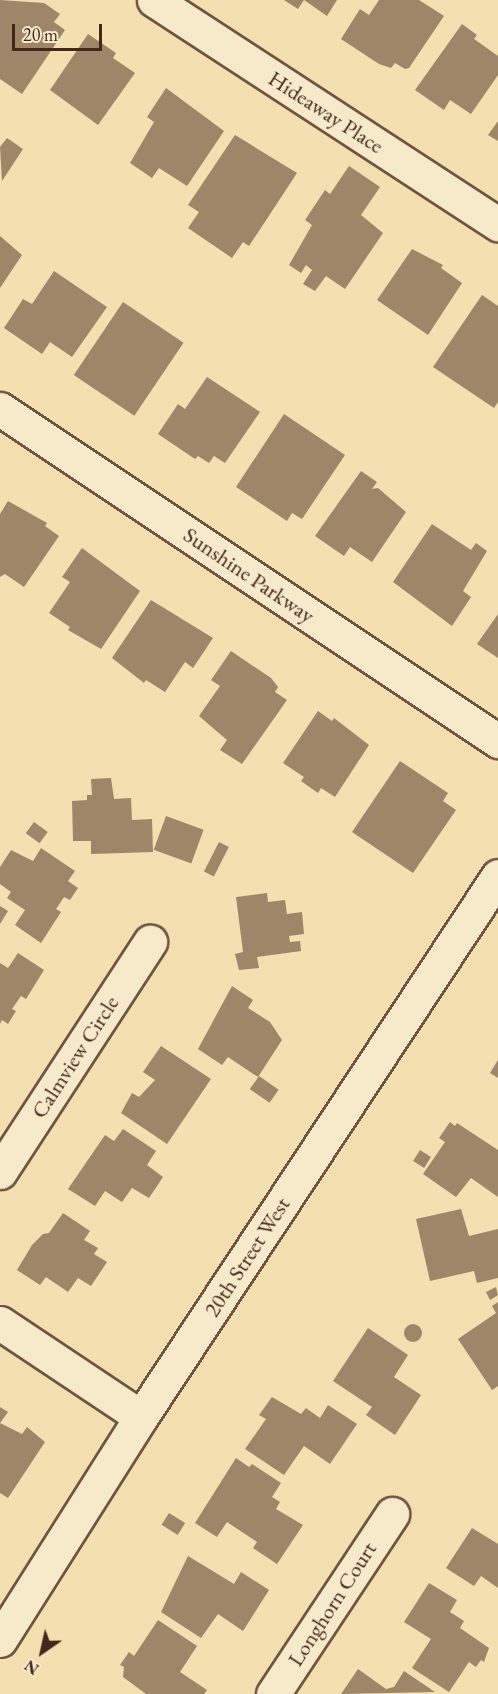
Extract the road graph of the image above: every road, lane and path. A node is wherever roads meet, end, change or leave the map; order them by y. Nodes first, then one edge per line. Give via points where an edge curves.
1 (154, 0) edge
2 (498, 224) edge
3 (0, 409) edge
4 (498, 741) edge
5 (498, 876) edge
6 (150, 942) dead end
7 (0, 1172) edge
8 (0, 1323) edge
9 (141, 1417) junction
10 (392, 1514) dead end
11 (0, 1640) edge
12 (273, 1694) edge

1 - 2 street, Hideaway Place
3 - 4 street, Sunshine Parkway
5 - 9 street, 20th Street West
6 - 7 street, Calmview Circle
8 - 9 street
9 - 11 street, 20th Street West
10 - 12 street, Longhorn Court

